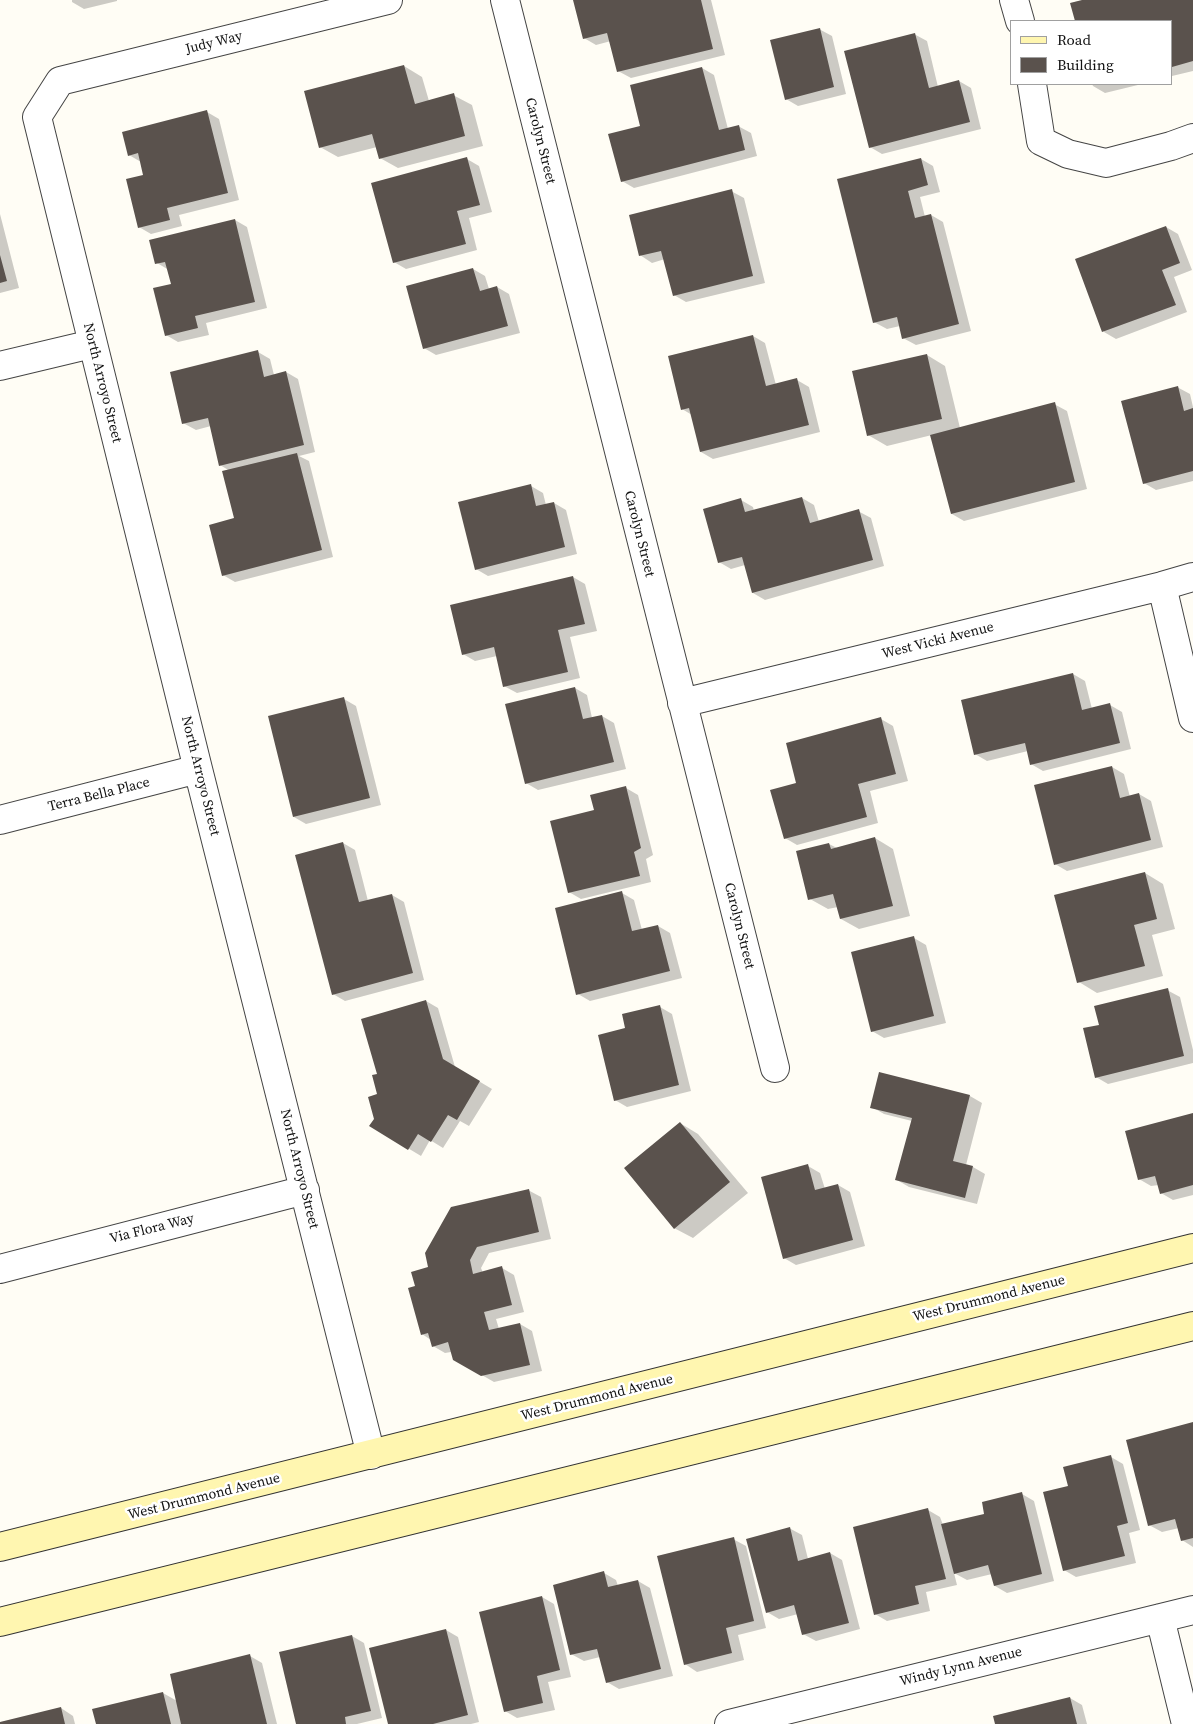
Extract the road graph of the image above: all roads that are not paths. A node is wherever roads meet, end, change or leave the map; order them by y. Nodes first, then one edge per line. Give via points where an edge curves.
1 (388, 0) edge
2 (505, 0) edge
3 (1014, 0) edge
4 (1020, 20) edge
5 (1032, 85) edge
6 (48, 99) joint
7 (1193, 138) edge
8 (92, 344) junction
9 (0, 366) edge
10 (1193, 577) edge
11 (1162, 586) junction
12 (682, 703) junction
13 (1193, 718) edge
14 (198, 769) junction
15 (0, 820) edge
16 (775, 1068) dead end
17 (305, 1190) junction
18 (1193, 1248) edge
19 (0, 1268) edge
20 (1193, 1326) edge
21 (371, 1455) junction
22 (0, 1547) edge
23 (1193, 1610) edge
24 (1160, 1618) junction
25 (0, 1622) edge
26 (729, 1724) edge
27 (1186, 1724) edge

1 - 6 street, Judy Way via 60,81
2 - 12 street, Carolyn Street
3 - 4 street
5 - 7 street via 1041,141 1068,154 1106,163
6 - 8 street, North Arroyo Street via 37,117
8 - 9 street
8 - 14 street, North Arroyo Street
10 - 11 street, West Vicki Avenue
11 - 12 street, West Vicki Avenue
11 - 13 street
12 - 16 street, Carolyn Street
14 - 15 street, Terra Bella Place
14 - 17 street, North Arroyo Street
17 - 19 street, Via Flora Way
17 - 21 street, North Arroyo Street
18 - 21 street, West Drummond Avenue
20 - 25 street
21 - 22 street, West Drummond Avenue
23 - 24 street, Windy Lynn Avenue
24 - 26 street, Windy Lynn Avenue
24 - 27 street

